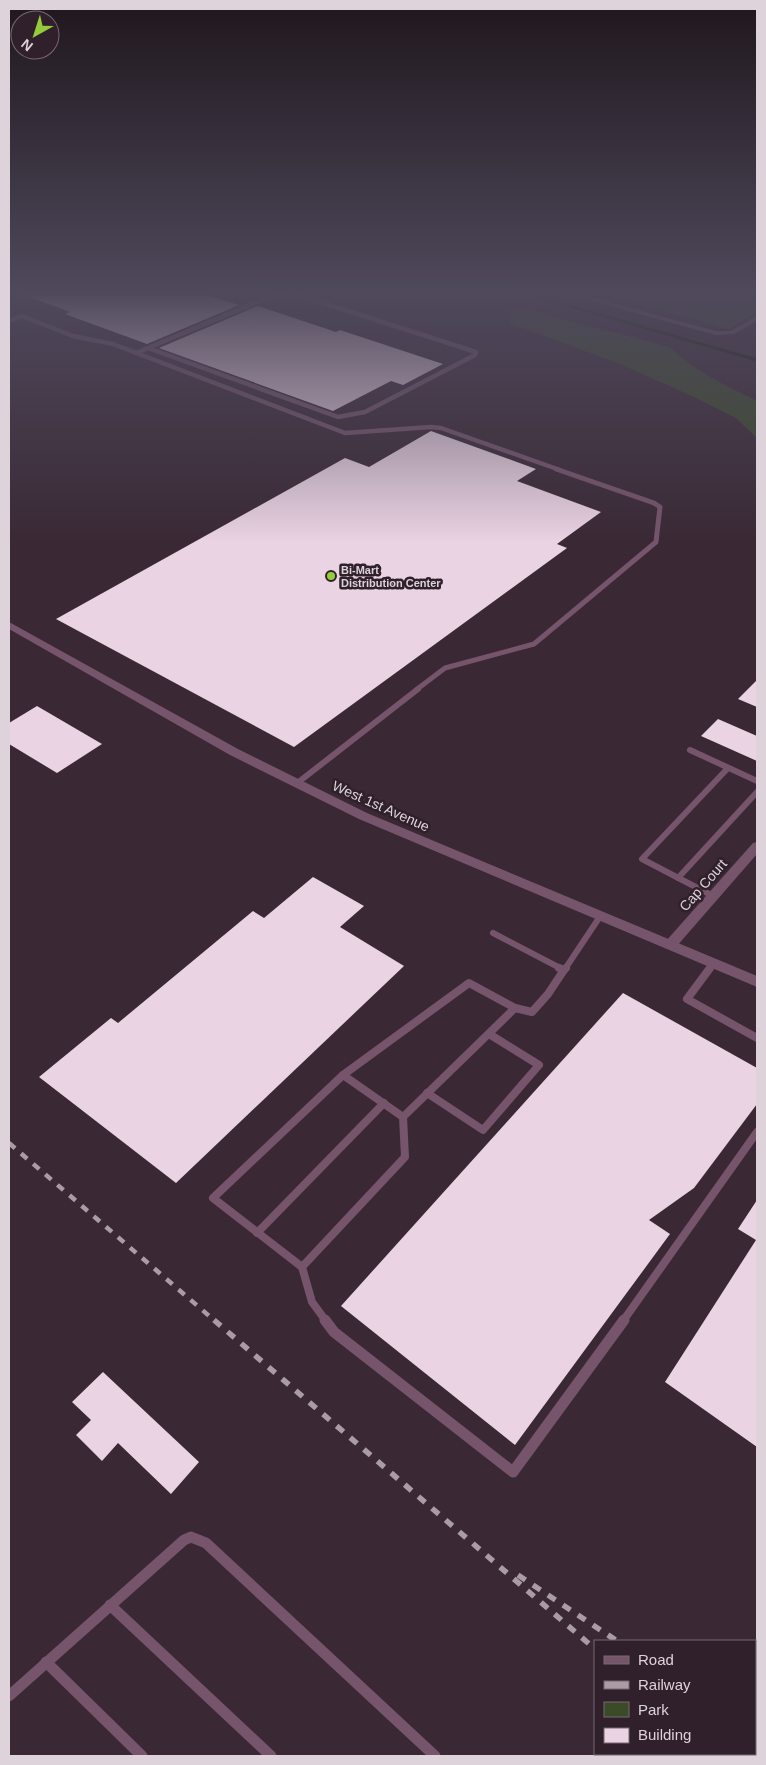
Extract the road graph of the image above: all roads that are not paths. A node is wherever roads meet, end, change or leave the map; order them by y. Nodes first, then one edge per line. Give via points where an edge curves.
1 (200, 377) edge
2 (229, 377) edge
3 (432, 377) edge
4 (9, 625) edge
5 (690, 750) dead end
6 (728, 768) junction
7 (757, 781) edge
8 (296, 784) junction
9 (757, 792) edge
10 (757, 846) edge
11 (678, 878) junction
12 (713, 896) junction
13 (601, 915) junction
14 (493, 933) dead end
15 (671, 944) junction
16 (713, 963) junction
17 (564, 970) junction
18 (757, 982) edge
19 (514, 1008) junction
20 (489, 1034) junction
21 (757, 1038) edge
22 (343, 1075) junction
23 (427, 1093) junction
24 (384, 1103) junction
25 (403, 1117) junction
26 (757, 1132) edge
27 (257, 1232) junction
28 (302, 1267) junction
29 (110, 1606) junction
30 (46, 1662) junction
31 (9, 1696) edge
32 (142, 1756) edge
33 (271, 1756) edge
34 (435, 1756) edge

1 - 8 lane via 345,433 441,428 660,507 656,542 534,644 445,668
2 - 3 lane via 338,417 365,412
4 - 8 street, West 1st Avenue
5 - 6 lane
6 - 7 lane
6 - 11 lane via 642,859
8 - 13 street, West 1st Avenue via 363,816
9 - 11 lane
10 - 12 street, Cap Court
11 - 12 lane
12 - 15 street, Cap Court
13 - 15 street, West 1st Avenue
13 - 17 lane
14 - 17 lane
15 - 16 street, West 1st Avenue
16 - 18 street, West 1st Avenue
16 - 21 lane via 687,999
17 - 19 lane via 532,1012
19 - 20 lane
19 - 22 lane via 469,983
20 - 23 lane
20 - 23 lane via 539,1065 483,1130
22 - 24 lane
22 - 27 lane via 212,1198
23 - 25 lane
24 - 25 lane
24 - 27 lane
25 - 28 lane via 405,1157
26 - 28 lane via 513,1472 334,1332 312,1302
27 - 28 lane
29 - 30 lane
29 - 33 lane
29 - 34 lane via 184,1540 199,1538
30 - 31 lane
30 - 32 lane

